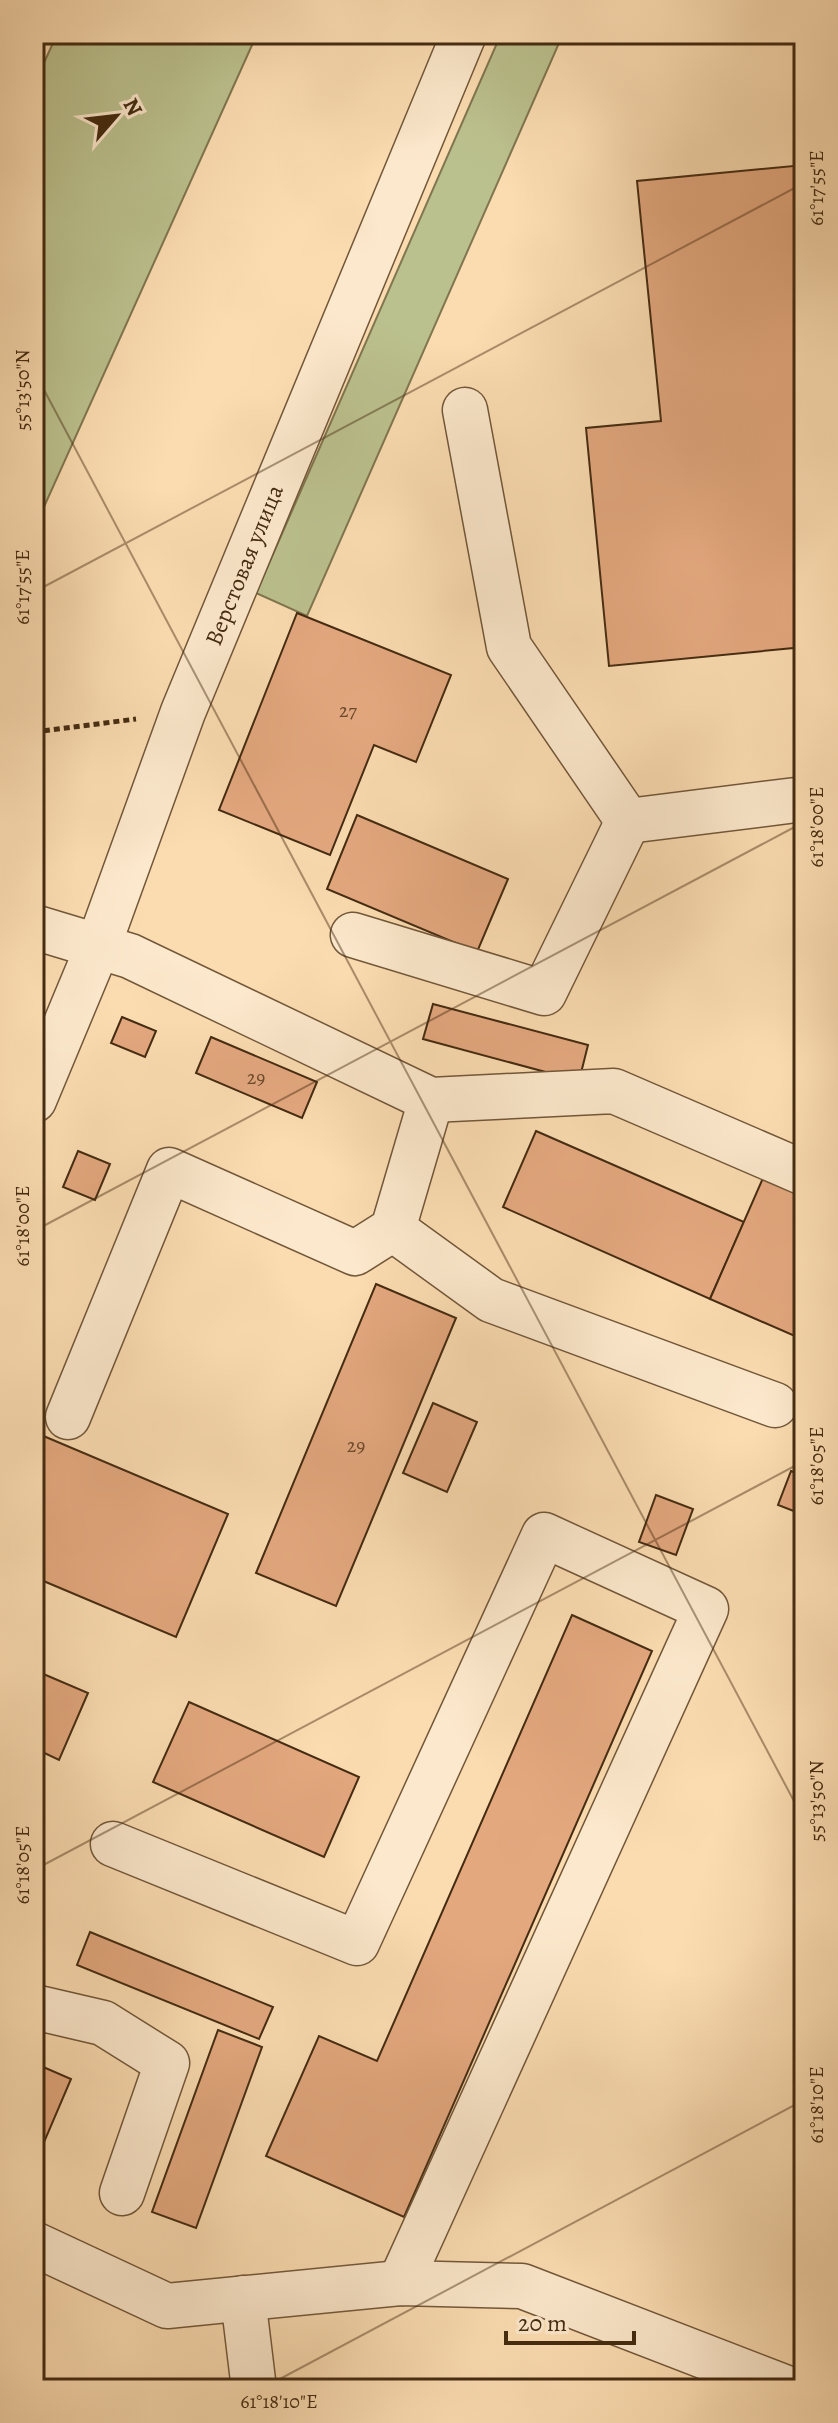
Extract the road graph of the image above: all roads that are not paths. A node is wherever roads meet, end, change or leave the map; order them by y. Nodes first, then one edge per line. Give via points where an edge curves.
1 (464, 34) edge
2 (465, 410) dead end
3 (804, 799) edge
4 (628, 821) junction
5 (34, 927) edge
6 (353, 935) dead end
7 (99, 944) junction
8 (34, 1100) edge
9 (431, 1100) junction
10 (804, 1173) edge
11 (393, 1229) junction
12 (775, 1405) dead end
13 (68, 1417) dead end
14 (113, 1844) dead end
15 (34, 2007) edge
16 (122, 2193) dead end
17 (34, 2244) edge
18 (400, 2283) junction
19 (243, 2298) junction
20 (254, 2389) edge
21 (789, 2389) edge

1 - 7 street, Верстовая улица via 183,712
2 - 4 street via 509,647
3 - 4 street
4 - 6 street via 544,993
5 - 7 street
7 - 8 street, Верстовая улица
7 - 9 street
9 - 10 street via 614,1091
9 - 11 street
11 - 12 street via 491,1300
11 - 13 street via 355,1253 169,1170
14 - 18 street via 357,1943 544,1535 706,1609
15 - 16 street via 103,2023 167,2063
17 - 19 street via 167,2306
18 - 19 street
18 - 21 street via 522,2286
19 - 20 street

